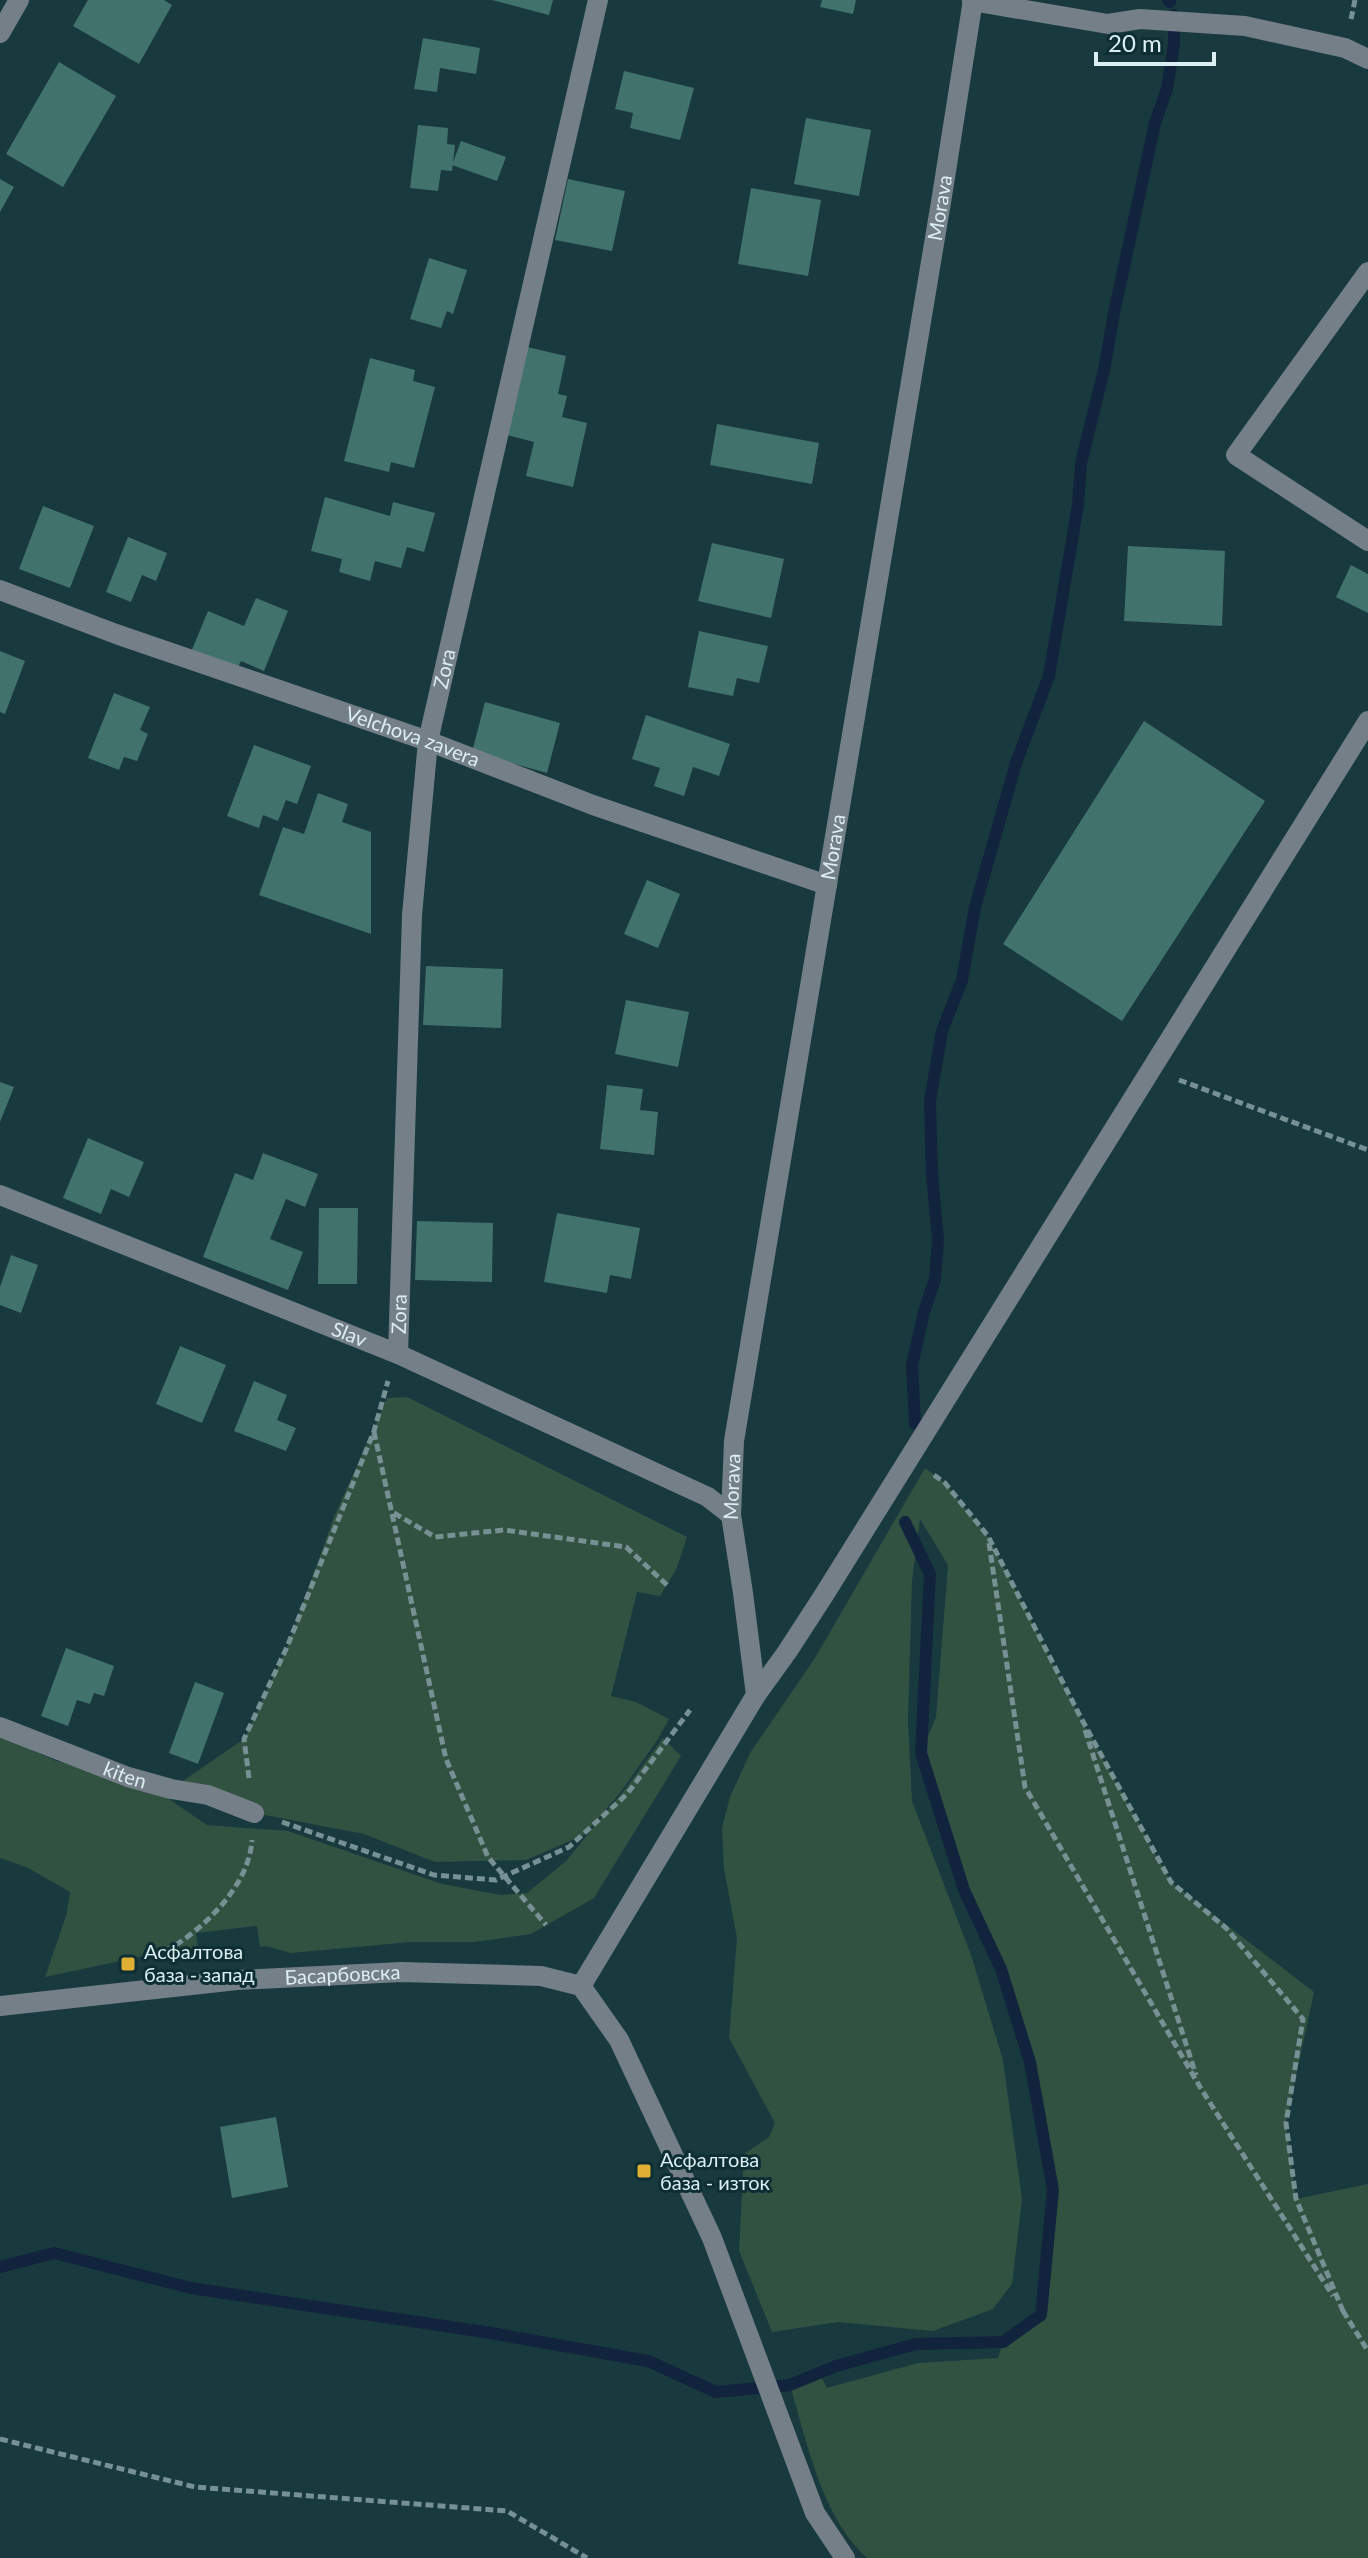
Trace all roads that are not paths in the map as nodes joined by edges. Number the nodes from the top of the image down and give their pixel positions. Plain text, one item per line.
1 (19, 0) edge
2 (598, 0) edge
3 (972, 1) edge
4 (0, 33) edge
5 (1368, 59) edge
6 (1368, 272) edge
7 (1368, 541) edge
8 (0, 590) edge
9 (1368, 721) edge
10 (428, 741) junction
11 (827, 885) junction
12 (0, 1195) edge
13 (398, 1354) junction
14 (731, 1515) junction
15 (756, 1695) junction
16 (0, 1727) edge
17 (254, 1813) road end
18 (581, 1986) junction
19 (0, 2006) edge
20 (845, 2558) edge

1 - 4 street
2 - 10 street, Zora
3 - 5 street
3 - 11 street, Morava
6 - 7 street
8 - 10 street, Velchova zavera
9 - 15 street
10 - 11 street, Velchova zavera
10 - 13 street, Zora
11 - 14 street, Morava
12 - 13 street, Slav
13 - 14 street, Slav
14 - 15 street, Morava
15 - 18 street
16 - 17 street, kiten
18 - 19 street, Басарбовска
18 - 20 street

